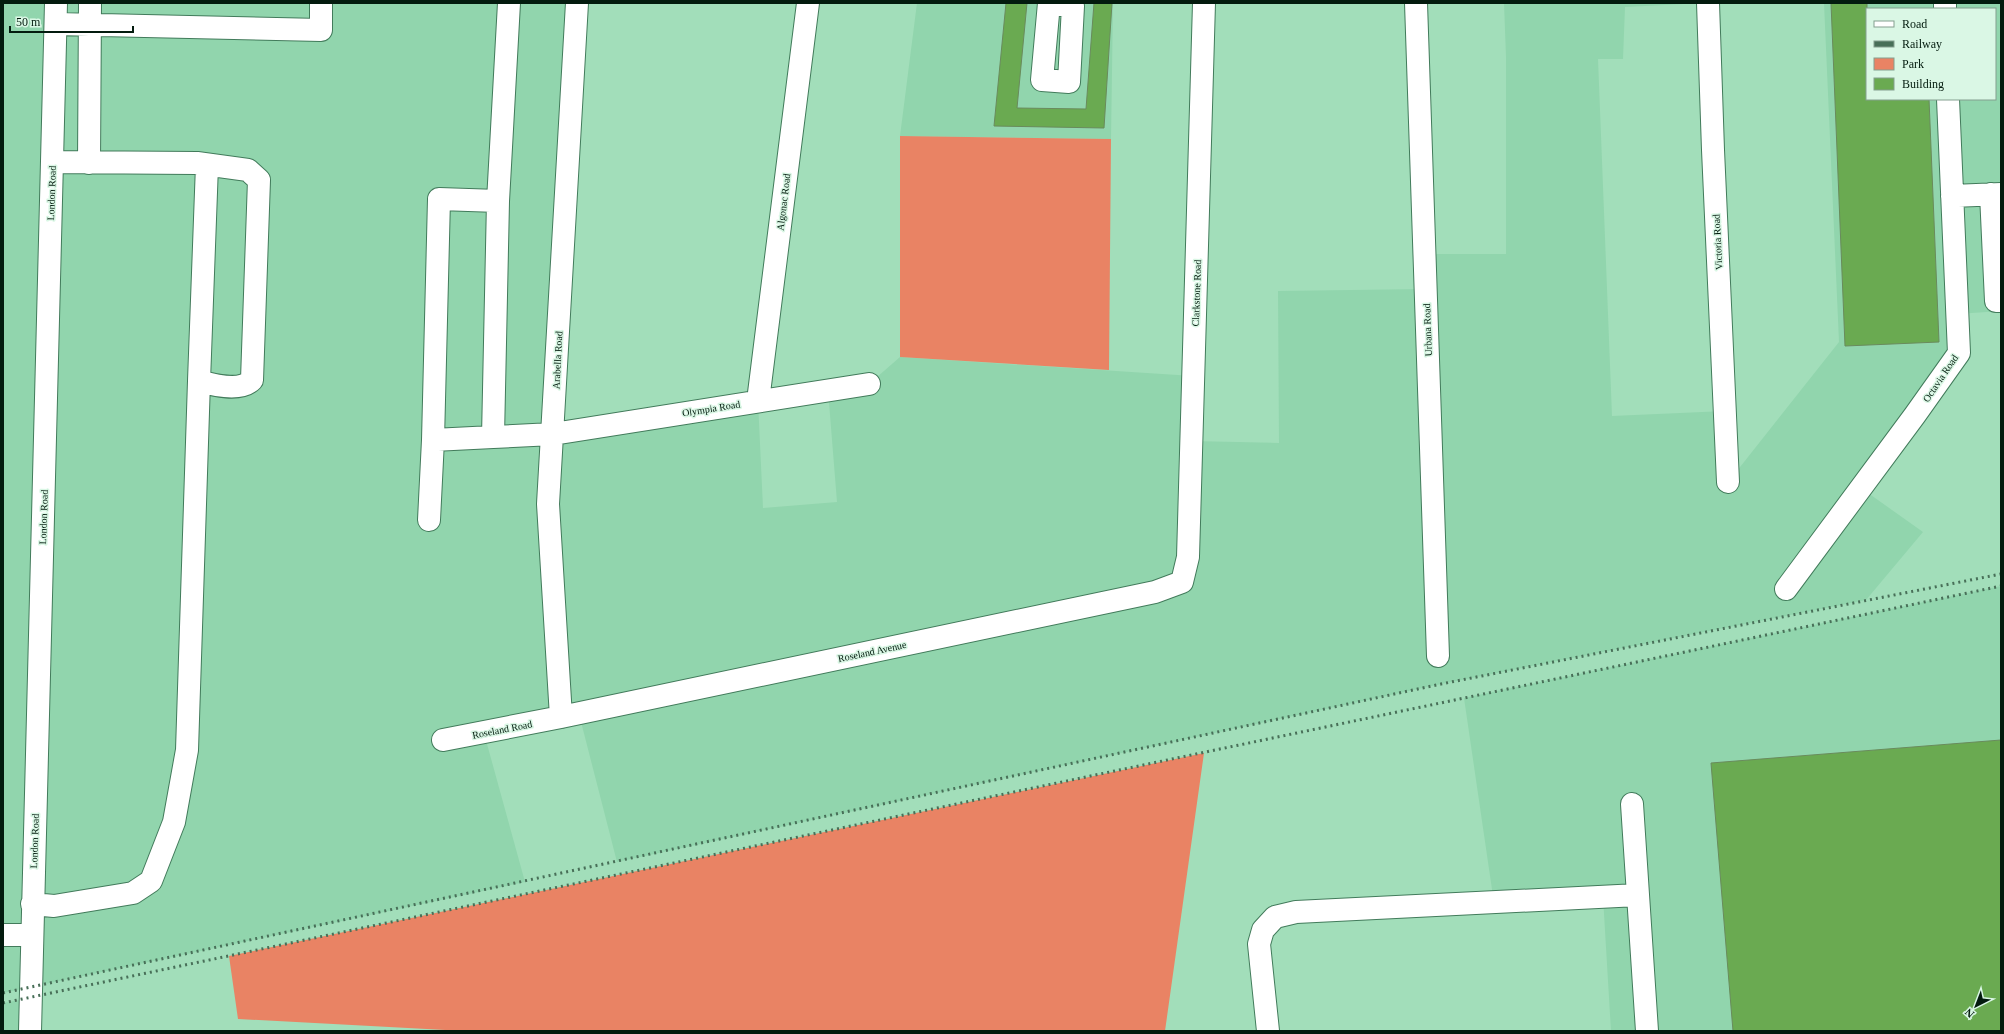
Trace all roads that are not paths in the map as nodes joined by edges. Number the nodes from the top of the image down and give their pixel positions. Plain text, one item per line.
1 (90, 3) edge
2 (321, 3) edge
3 (509, 3) edge
4 (577, 3) edge
5 (808, 3) edge
6 (1204, 3) edge
7 (1416, 3) edge
8 (1708, 3) edge
9 (56, 14) edge
10 (91, 25) junction
11 (1948, 100) edge
12 (52, 162) junction
13 (88, 163) junction
14 (207, 165) junction
15 (1996, 194) edge
16 (1952, 196) junction
17 (498, 201) junction
18 (2001, 301) edge
19 (199, 381) junction
20 (869, 384) dead end
21 (758, 401) junction
22 (553, 434) junction
23 (493, 437) junction
24 (433, 440) junction
25 (1728, 482) dead end
26 (429, 520) dead end
27 (1182, 582) joint
28 (1786, 589) dead end
29 (1438, 656) dead end
30 (561, 717) junction
31 (443, 740) dead end
32 (1632, 804) dead end
33 (1638, 895) junction
34 (32, 904) junction
35 (3, 935) edge
36 (32, 936) junction
37 (30, 1031) edge
38 (1268, 1031) edge
39 (1647, 1031) edge

1 - 10 street
2 - 10 street
3 - 17 street
4 - 22 street, Arabella Road
5 - 21 street, Algonac Road
6 - 27 street, Clarkstone Road
7 - 29 street, Urbana Road
8 - 25 street, Victoria Road
9 - 10 street
9 - 12 street, London Road
10 - 13 street
11 - 16 street, Octavia Road
12 - 13 street
12 - 34 street, London Road
13 - 14 street
14 - 19 street
14 - 19 street
15 - 16 street
15 - 18 street
16 - 28 street, Octavia Road
17 - 23 street
17 - 24 street
19 - 34 street
20 - 21 street, Olympia Road
21 - 22 street, Olympia Road
22 - 23 street, Olympia Road
22 - 30 street, Arabella Road
23 - 24 street, Olympia Road
24 - 26 street
27 - 30 street, Roseland Avenue
30 - 31 street, Roseland Road
32 - 33 street
33 - 38 street
33 - 39 street
34 - 36 street, London Road
35 - 36 street
36 - 37 street, London Road

